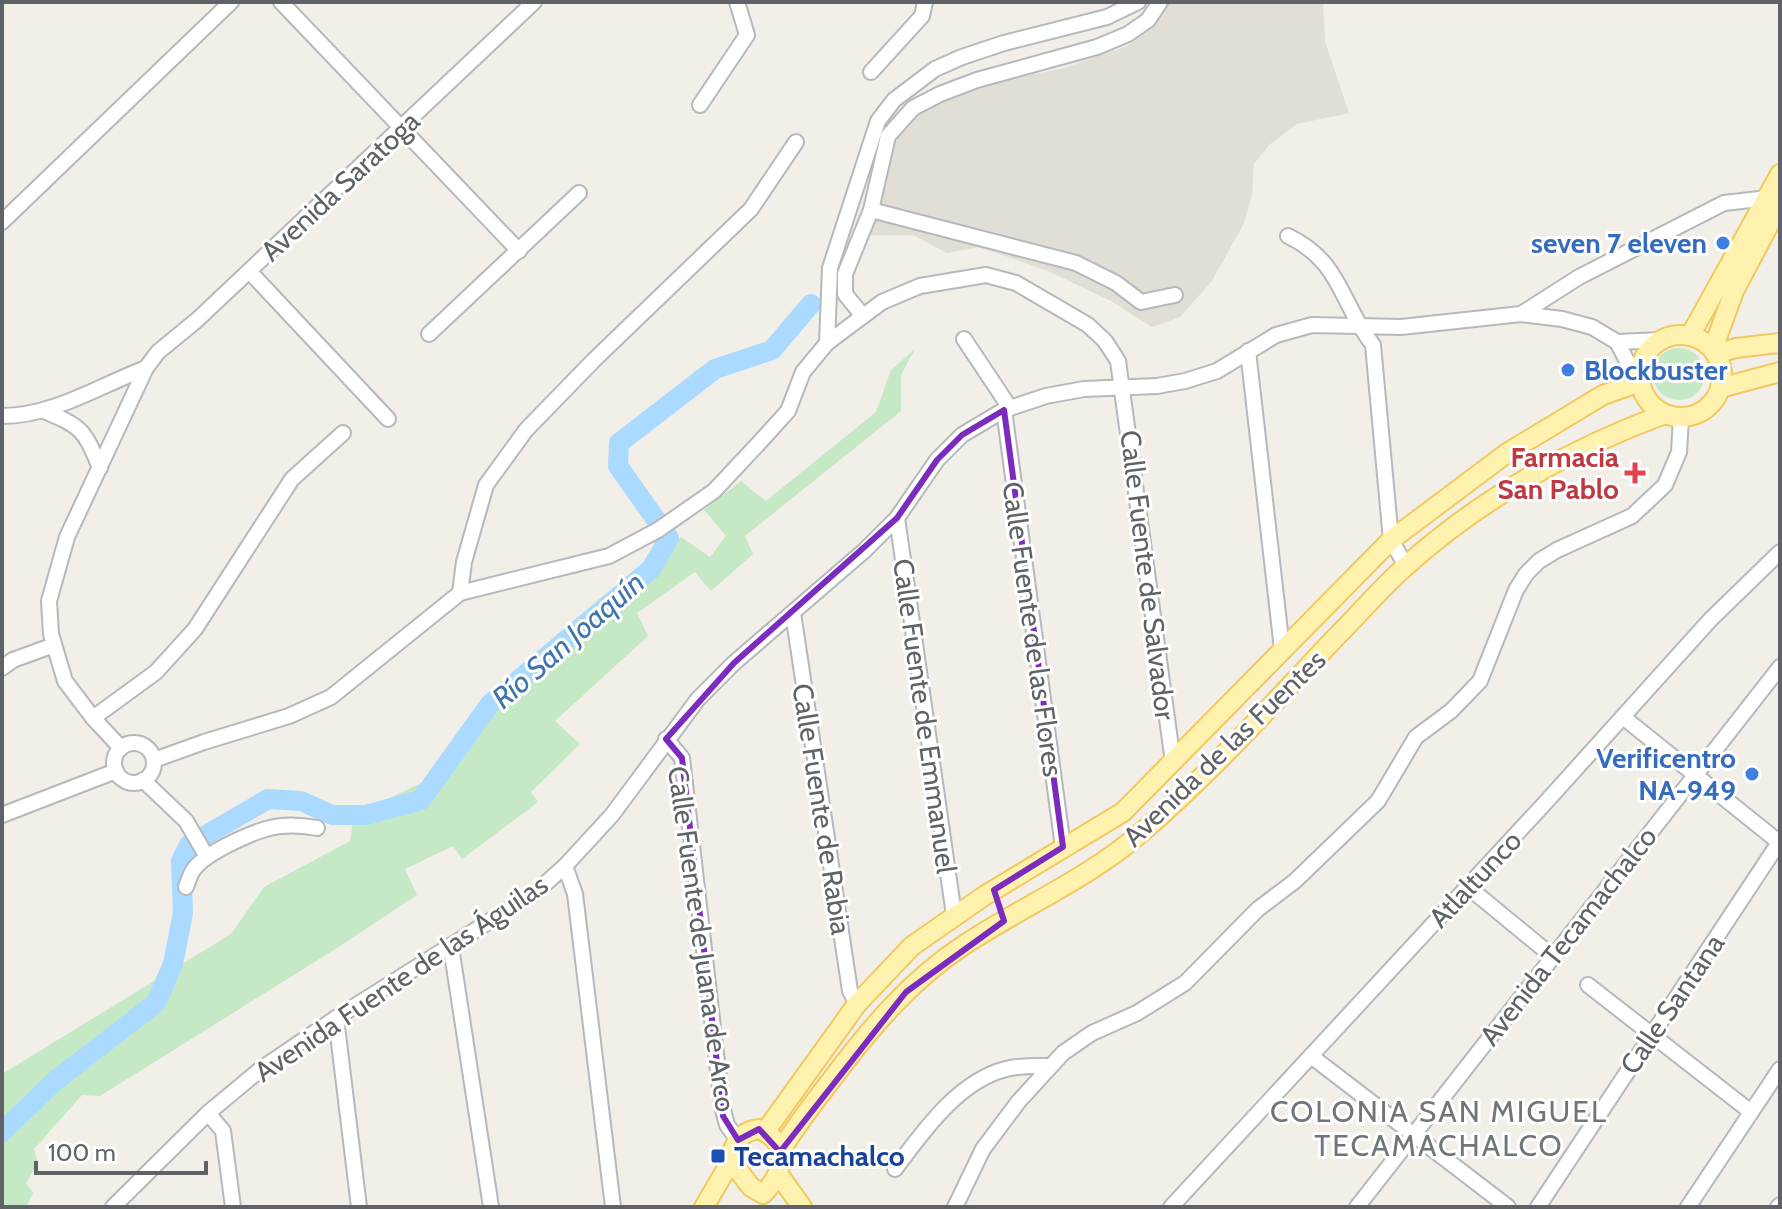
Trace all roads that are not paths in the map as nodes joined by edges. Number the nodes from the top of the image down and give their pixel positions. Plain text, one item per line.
1 (231, 2) edge
2 (281, 2) edge
3 (534, 2) edge
4 (737, 2) edge
5 (925, 2) edge
6 (1138, 2) edge
7 (1160, 2) edge
8 (1004, 43) junction
9 (1015, 70) junction
10 (871, 72) dead end
11 (700, 105) dead end
12 (401, 129) junction
13 (796, 142) dead end
14 (1780, 174) edge
15 (858, 180) junction
16 (877, 186) junction
17 (579, 193) dead end
18 (1774, 201) edge
19 (871, 210) junction
20 (2, 222) edge
21 (1288, 236) dead end
22 (519, 251) junction
23 (249, 271) junction
24 (1175, 295) dead end
25 (1521, 314) junction
26 (863, 316) junction
27 (1358, 326) junction
28 (429, 334) dead end
29 (1690, 336) junction
30 (964, 339) dead end
31 (1661, 340) junction
32 (1617, 342) junction
33 (827, 343) junction
34 (1780, 343) edge
35 (1248, 351) junction
36 (1714, 352) junction
37 (146, 368) junction
38 (1780, 372) edge
39 (1640, 377) junction
40 (1124, 387) junction
41 (1720, 388) junction
42 (1007, 409) junction
43 (44, 411) junction
44 (1673, 415) junction
45 (2, 416) edge
46 (388, 419) dead end
47 (343, 433) dead end
48 (100, 468) junction
49 (897, 518) junction
50 (1391, 540) junction
51 (1780, 552) edge
52 (1406, 566) junction
53 (460, 593) junction
54 (793, 613) junction
55 (54, 645) junction
56 (1282, 649) junction
57 (1780, 667) edge
58 (2, 668) edge
59 (1623, 717) junction
60 (93, 718) junction
61 (666, 739) junction
62 (121, 748) junction
63 (154, 760) junction
64 (1173, 762) junction
65 (116, 771) junction
66 (1694, 774) junction
67 (143, 780) junction
68 (2, 815) edge
69 (317, 828) dead end
70 (1780, 842) edge
71 (201, 846) junction
72 (1063, 847) junction
73 (565, 866) junction
74 (1006, 882) junction
75 (1467, 886) junction
76 (186, 887) dead end
77 (984, 896) junction
78 (1025, 910) junction
79 (954, 915) junction
80 (1004, 921) junction
81 (451, 947) junction
82 (1552, 956) junction
83 (1588, 985) dead end
84 (857, 1004) junction
85 (336, 1018) junction
86 (1652, 1033) junction
87 (1311, 1056) junction
88 (1050, 1066) junction
89 (1780, 1069) edge
90 (1751, 1112) junction
91 (208, 1113) junction
92 (765, 1132) junction
93 (1414, 1135) junction
94 (738, 1140) junction
95 (780, 1152) junction
96 (731, 1161) junction
97 (895, 1169) dead end
98 (779, 1175) junction
99 (761, 1200) edge
100 (706, 1206) edge
101 (113, 1207) edge
102 (233, 1207) edge
103 (359, 1207) edge
104 (491, 1207) edge
105 (613, 1207) edge
106 (802, 1207) edge
107 (955, 1207) edge
108 (1171, 1207) edge
109 (1357, 1207) edge
110 (1508, 1207) edge
111 (1538, 1207) edge
112 (1688, 1207) edge

1 - 20 street
2 - 12 street
3 - 12 street, Avenida Saratoga
4 - 11 street
5 - 10 street
6 - 8 street
7 - 9 street
8 - 9 street
8 - 15 street
9 - 16 street
12 - 22 street
12 - 23 street, Avenida Saratoga
13 - 53 street
14 - 18 main road
15 - 16 street
15 - 33 street
16 - 19 street
17 - 22 street
18 - 25 street
18 - 29 main road
18 - 36 main road
19 - 24 street
19 - 26 street
21 - 27 street
22 - 28 street
23 - 37 street, Avenida Saratoga
23 - 46 street
25 - 27 street, Avenida Fuente de las Águilas
25 - 32 street, Avenida Fuente de las Águilas
26 - 33 street, Calle Fuente de Salvador
26 - 40 street, Calle Fuente de Salvador
27 - 35 street, Avenida Fuente de las Águilas
27 - 50 street
29 - 31 main road
29 - 36 main road
30 - 42 street
31 - 32 street, Avenida Fuente de las Águilas
31 - 39 main road
32 - 39 street, Avenida Fuente de las Águilas
33 - 53 street, Calle Fuente de Salvador
34 - 36 main road
35 - 40 street, Avenida Fuente de las Águilas
35 - 56 street
36 - 41 main road
37 - 43 street
37 - 48 street
38 - 41 main road
39 - 44 main road
39 - 50 main road, Avenida de las Fuentes
40 - 42 street, Avenida Fuente de las Águilas
40 - 64 street, Calle Fuente de Salvador
41 - 44 main road
42 - 49 street, Avenida Fuente de las Águilas
42 - 72 street, Calle Fuente de las Flores
43 - 45 street
43 - 48 street
44 - 52 main road, Avenida de las Fuentes
44 - 88 street
47 - 60 street
48 - 55 street
49 - 54 street, Avenida Fuente de las Águilas
49 - 79 street, Calle Fuente de Emmanuel
50 - 52 street
50 - 56 main road, Avenida de las Fuentes
51 - 59 street, Atlaltunco
52 - 78 main road, Avenida de las Fuentes
53 - 63 street
54 - 61 street, Avenida Fuente de las Águilas
54 - 84 street, Calle Fuente de Rabia
55 - 58 street
55 - 60 street
56 - 64 main road, Avenida de las Fuentes
57 - 66 street, Avenida Tecamachalco
59 - 66 street
59 - 75 street, Atlaltunco
60 - 62 street
61 - 73 street, Avenida Fuente de las Águilas
61 - 94 street, Calle Fuente de Juana de Arco
62 - 63 street
62 - 65 street
63 - 67 street
64 - 72 main road, Avenida de las Fuentes
65 - 67 street
65 - 68 street
66 - 70 street
66 - 82 street, Avenida Tecamachalco
67 - 71 street
69 - 71 street
70 - 86 street, Calle Santana
71 - 76 street
72 - 74 main road, Avenida de las Fuentes
73 - 81 street, Avenida Fuente de las Águilas
73 - 105 street
74 - 77 main road, Avenida de las Fuentes
74 - 78 main road
75 - 82 street
75 - 87 street, Atlaltunco
77 - 79 main road, Avenida de las Fuentes
77 - 80 main road
78 - 80 main road, Avenida de las Fuentes
79 - 84 main road, Avenida de las Fuentes
80 - 95 main road, Avenida de las Fuentes
81 - 85 street, Avenida Fuente de las Águilas
81 - 104 street
82 - 93 street, Avenida Tecamachalco
83 - 86 street
84 - 92 main road, Avenida de las Fuentes
85 - 91 street, Avenida Fuente de las Águilas
85 - 103 street
86 - 90 street
86 - 111 street, Calle Santana
87 - 93 street
87 - 108 street, Atlaltunco
88 - 97 street
88 - 107 street
89 - 90 street
90 - 112 street
91 - 101 street, Avenida Fuente de las Águilas
91 - 102 street
92 - 94 main road
92 - 95 main road
93 - 109 street, Avenida Tecamachalco
93 - 110 street
94 - 96 main road
95 - 98 main road
96 - 99 main road
96 - 100 main road
98 - 99 main road
98 - 106 main road

